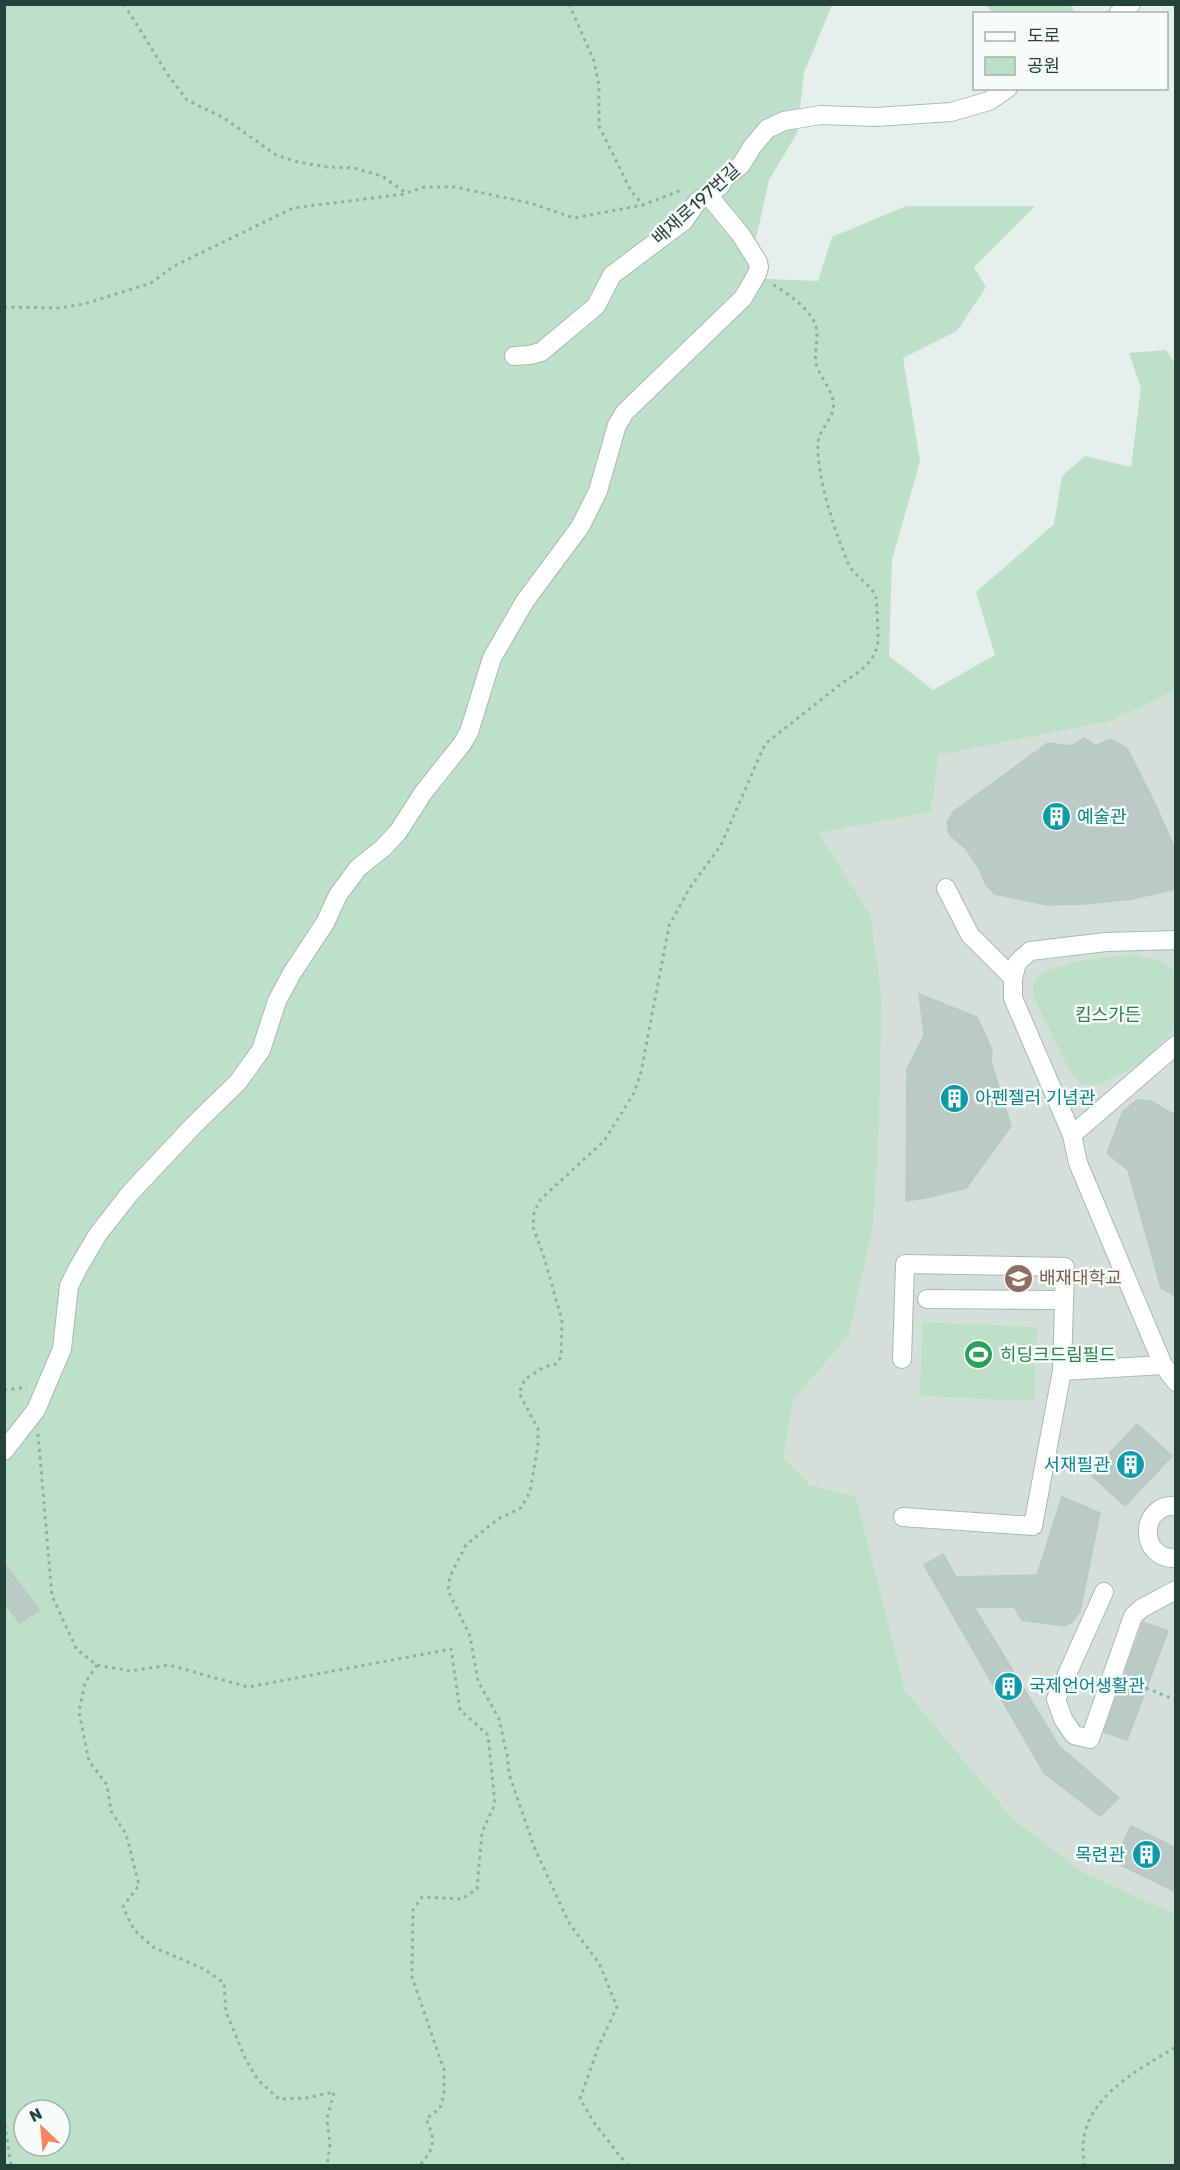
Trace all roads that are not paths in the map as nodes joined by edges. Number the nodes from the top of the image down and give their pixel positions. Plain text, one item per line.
1 (1005, 90) edge
2 (709, 195) junction
3 (514, 356) dead end
4 (946, 888) dead end
5 (1176, 940) edge
6 (1013, 978) junction
7 (1174, 1048) edge
8 (1072, 1136) junction
9 (927, 1299) dead end
10 (1064, 1300) junction
11 (903, 1359) dead end
12 (1163, 1365) junction
13 (1062, 1371) junction
14 (1176, 1382) edge
15 (4, 1451) edge
16 (1176, 1506) edge
17 (903, 1516) dead end
18 (1176, 1557) edge
19 (1176, 1590) edge
20 (1104, 1592) dead end

1 - 2 lane, 배재로197번길
2 - 3 lane, 배재로197번길
2 - 15 lane
4 - 6 lane
5 - 6 lane
6 - 8 lane
7 - 8 lane
8 - 12 lane
9 - 10 lane
10 - 11 lane
10 - 13 lane
12 - 13 lane
12 - 14 lane
13 - 17 lane
16 - 18 lane
19 - 20 lane

